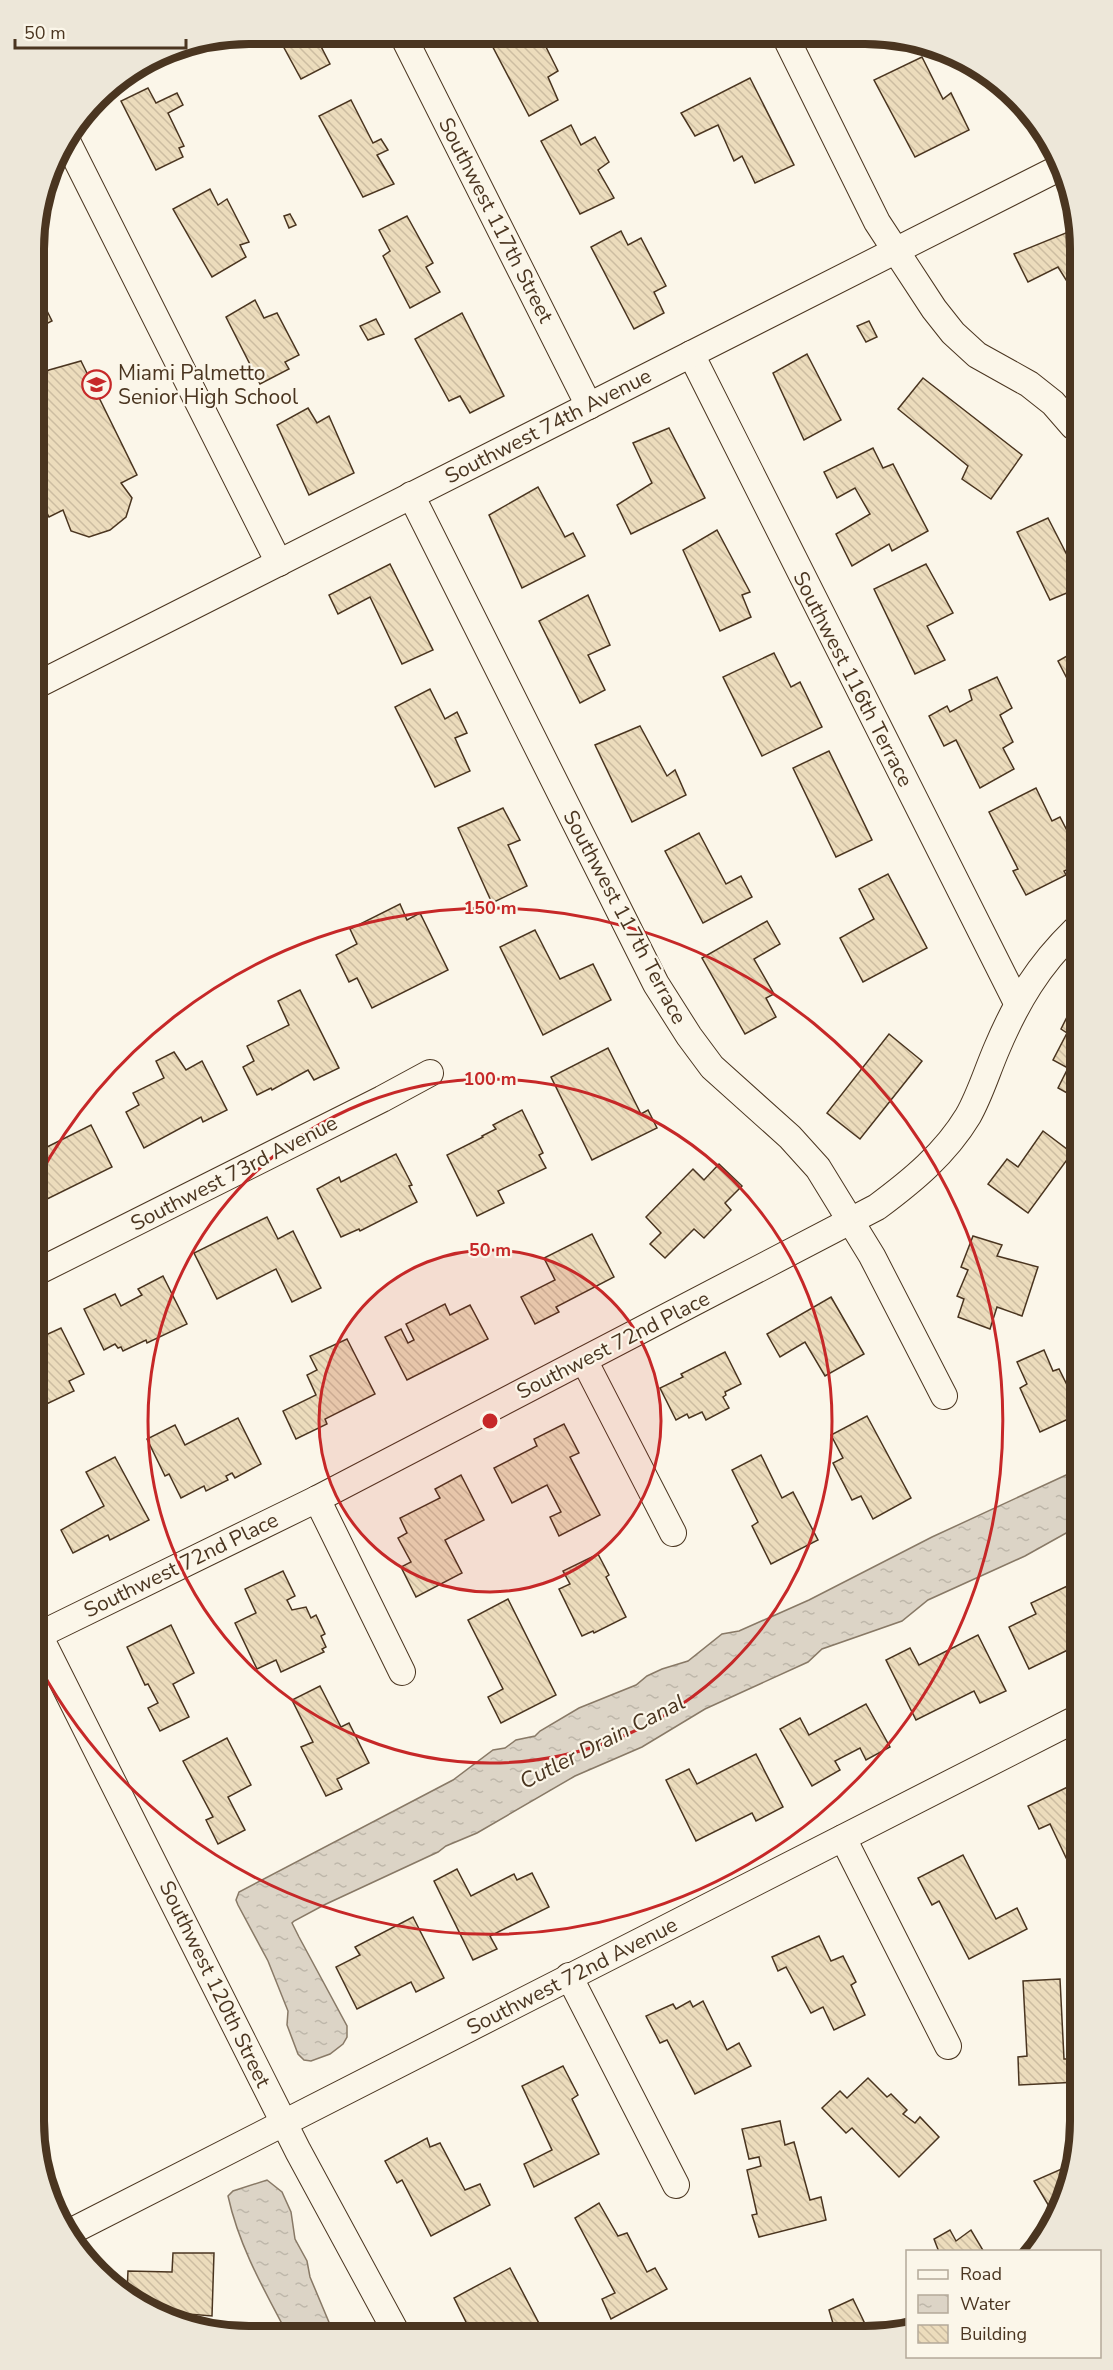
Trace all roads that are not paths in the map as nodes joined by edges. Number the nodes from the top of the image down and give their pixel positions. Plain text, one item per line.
1 (407, 44) edge
2 (789, 44) edge
3 (70, 147) edge
4 (1054, 171) edge
5 (897, 251) junction
6 (691, 354) junction
7 (589, 406) junction
8 (1070, 422) edge
9 (411, 495) junction
10 (279, 562) junction
11 (44, 681) edge
12 (1070, 936) edge
13 (1017, 1003) junction
14 (430, 1072) dead end
15 (852, 1221) junction
16 (44, 1268) edge
17 (584, 1360) junction
18 (944, 1396) dead end
19 (317, 1499) junction
20 (673, 1533) dead end
21 (44, 1632) edge
22 (44, 1644) edge
23 (402, 1672) dead end
24 (1069, 1722) edge
25 (843, 1838) junction
26 (569, 1976) junction
27 (948, 2046) dead end
28 (284, 2123) junction
29 (676, 2185) dead end
30 (75, 2230) edge
31 (393, 2326) edge

1 - 7 street, Southwest 117th Street
2 - 5 street
3 - 10 street
4 - 5 street, Southwest 74th Avenue
5 - 6 street, Southwest 74th Avenue
5 - 8 street
6 - 7 street, Southwest 74th Avenue
6 - 13 street, Southwest 116th Terrace
7 - 9 street, Southwest 74th Avenue
9 - 10 street, Southwest 74th Avenue
9 - 15 street, Southwest 117th Terrace
10 - 11 street, Southwest 74th Avenue
12 - 13 street, Southwest 72nd Place
13 - 15 street, Southwest 72nd Place
14 - 16 street, Southwest 73rd Avenue
15 - 17 street, Southwest 72nd Place
15 - 18 street, Southwest 117th Terrace
17 - 19 street, Southwest 72nd Place
17 - 20 street
19 - 21 street, Southwest 72nd Place
19 - 23 street
22 - 28 street, Southwest 120th Street
24 - 25 street, Southwest 72nd Avenue
25 - 26 street, Southwest 72nd Avenue
25 - 27 street
26 - 28 street, Southwest 72nd Avenue
26 - 29 street
28 - 30 street, Southwest 72nd Avenue
28 - 31 street, Southwest 120th Street

